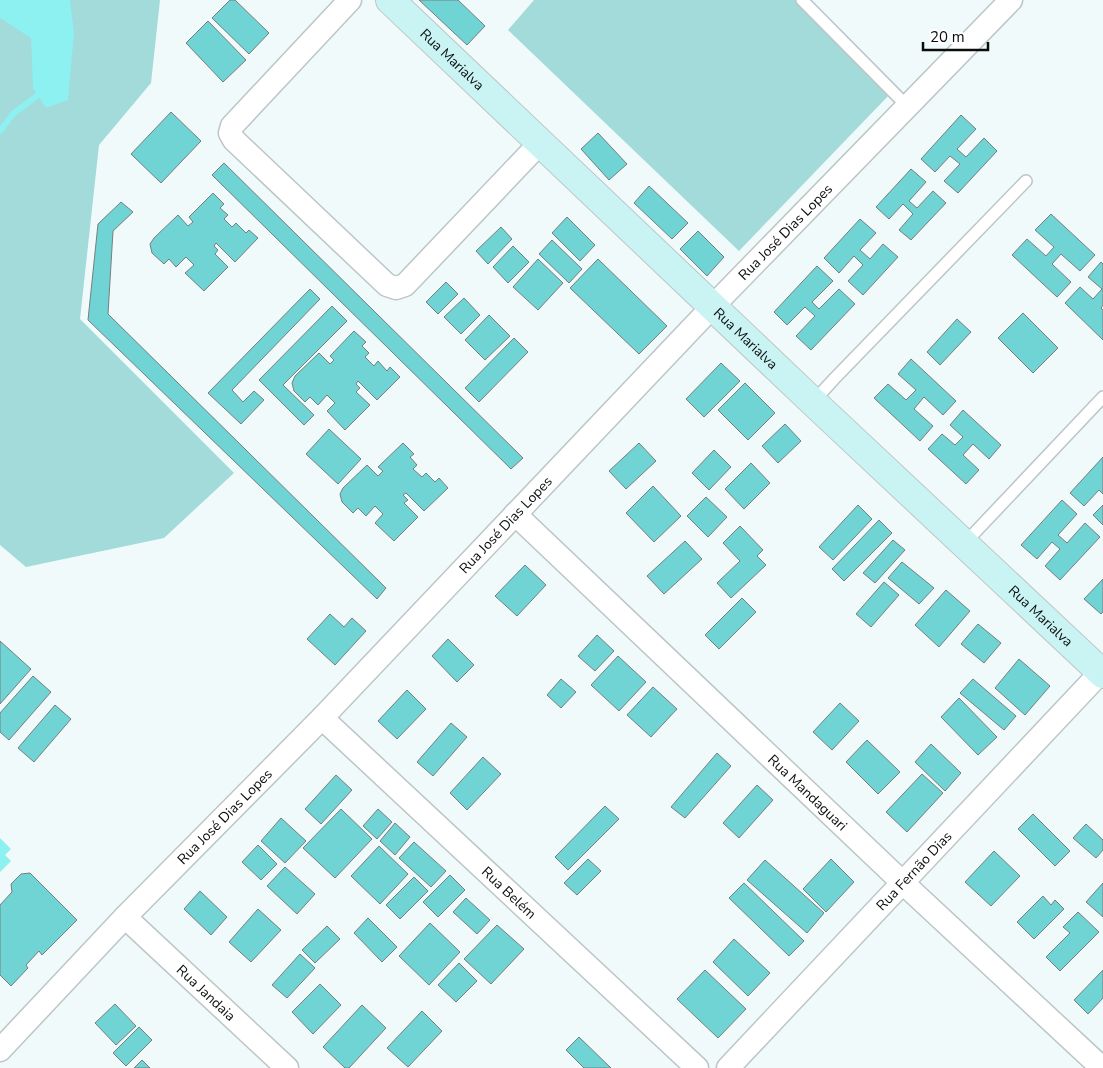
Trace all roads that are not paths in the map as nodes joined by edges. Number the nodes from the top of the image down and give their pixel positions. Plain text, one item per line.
1 (350, 0) edge
2 (390, 0) edge
3 (802, 0) edge
4 (1010, 0) edge
5 (907, 106) junction
6 (540, 143) junction
7 (1026, 181) dead end
8 (713, 306) junction
9 (1103, 397) edge
10 (813, 402) junction
11 (515, 514) junction
12 (964, 544) junction
13 (1102, 673) edge
14 (322, 718) junction
15 (903, 883) junction
16 (125, 917) junction
17 (0, 1050) edge
18 (286, 1068) edge
19 (697, 1068) edge
20 (728, 1068) edge
21 (1102, 1068) edge

1 - 6 street
2 - 6 street, Rua Marialva
3 - 5 lane
4 - 5 street, Rua José Dias Lopes
5 - 8 street, Rua José Dias Lopes
6 - 8 street, Rua Marialva
7 - 10 lane
8 - 10 street, Rua Marialva
8 - 11 street, Rua José Dias Lopes
9 - 12 lane
10 - 12 street, Rua Marialva
11 - 14 street, Rua José Dias Lopes
11 - 15 street, Rua Mandaguari
12 - 13 street, Rua Marialva
13 - 15 street, Rua Fernão Dias
14 - 16 street, Rua José Dias Lopes
14 - 19 street, Rua Belém
15 - 20 street, Rua Fernão Dias
15 - 21 street, Rua Mandaguari
16 - 17 street, Rua José Dias Lopes
16 - 18 street, Rua Jandaia

